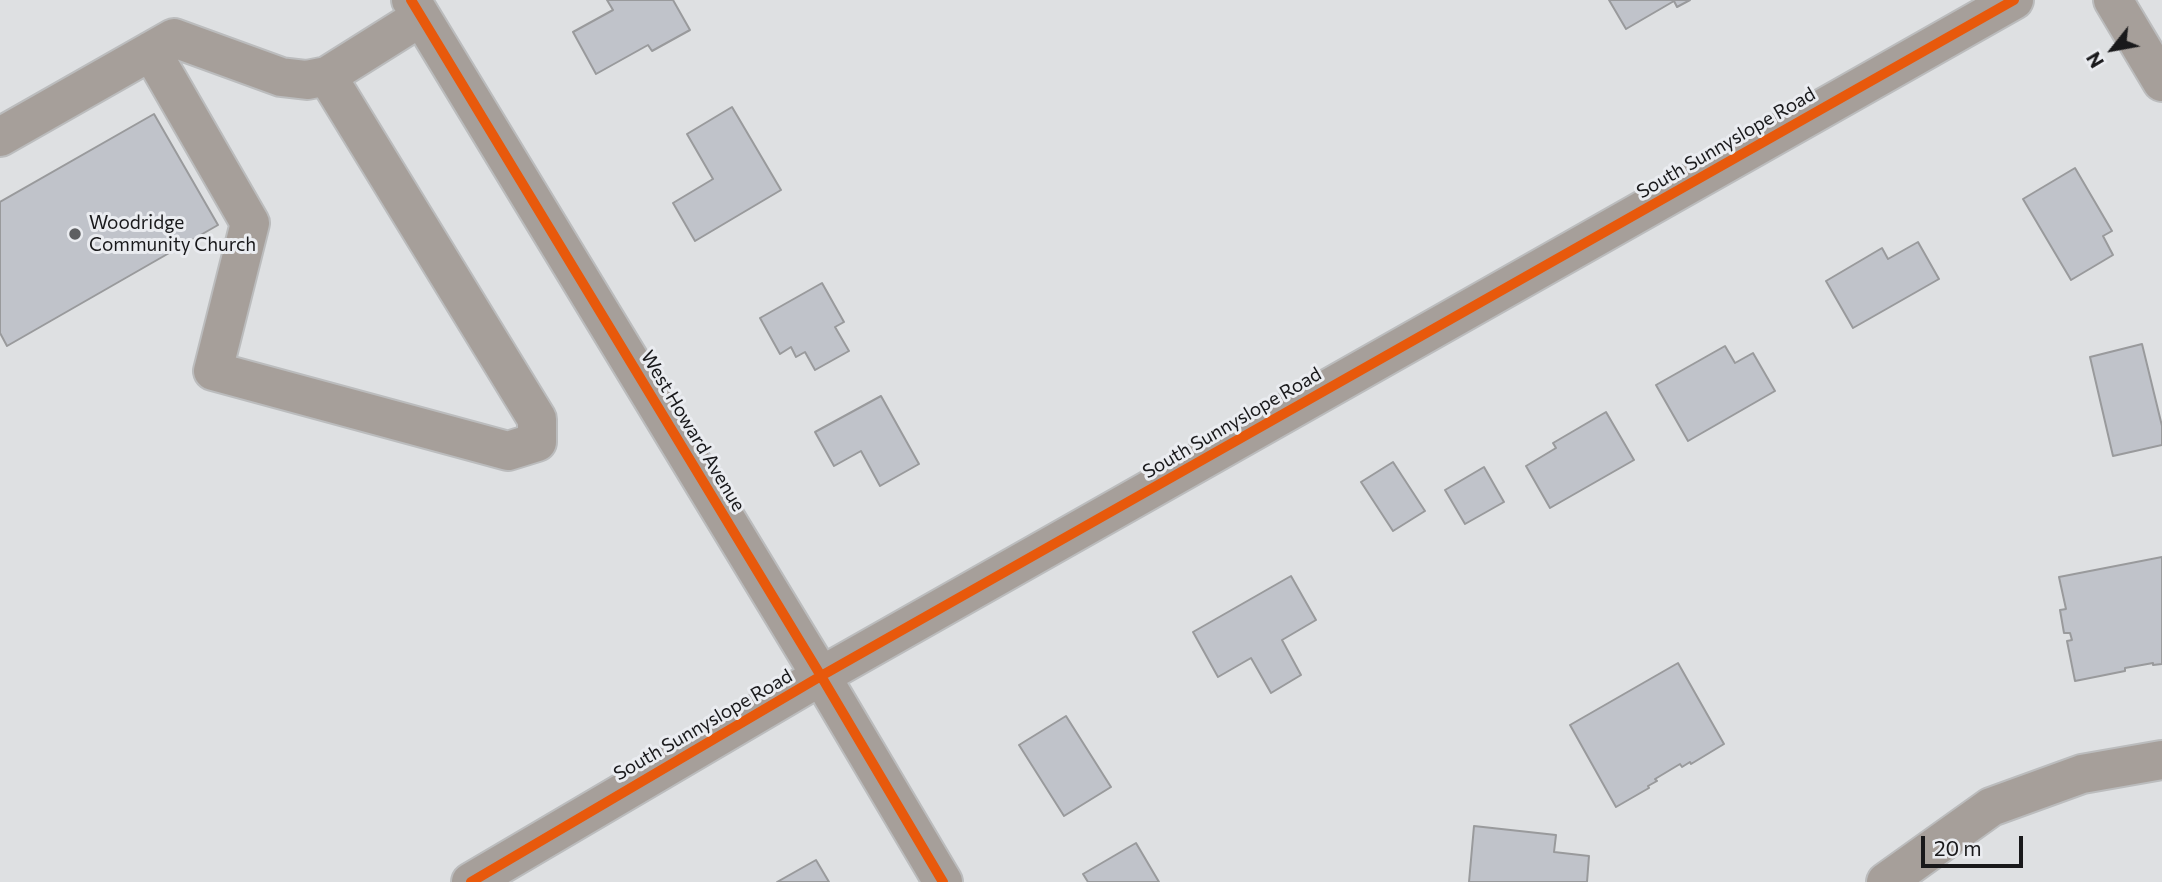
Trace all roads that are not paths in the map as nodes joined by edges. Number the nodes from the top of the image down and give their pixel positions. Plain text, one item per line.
1 (2014, 0) edge
2 (2113, 0) edge
3 (416, 8) edge
4 (151, 51) junction
5 (327, 76) junction
6 (2162, 82) edge
7 (0, 137) edge
8 (821, 676) junction
9 (2162, 760) edge
10 (471, 882) edge
11 (943, 882) edge
12 (1886, 882) edge

1 - 8 street, South Sunnyslope Road
2 - 6 street
3 - 5 street
3 - 8 street, West Howard Avenue
4 - 5 street
4 - 5 street
4 - 7 street
8 - 10 street, South Sunnyslope Road
8 - 11 street, West Howard Avenue
9 - 12 street

